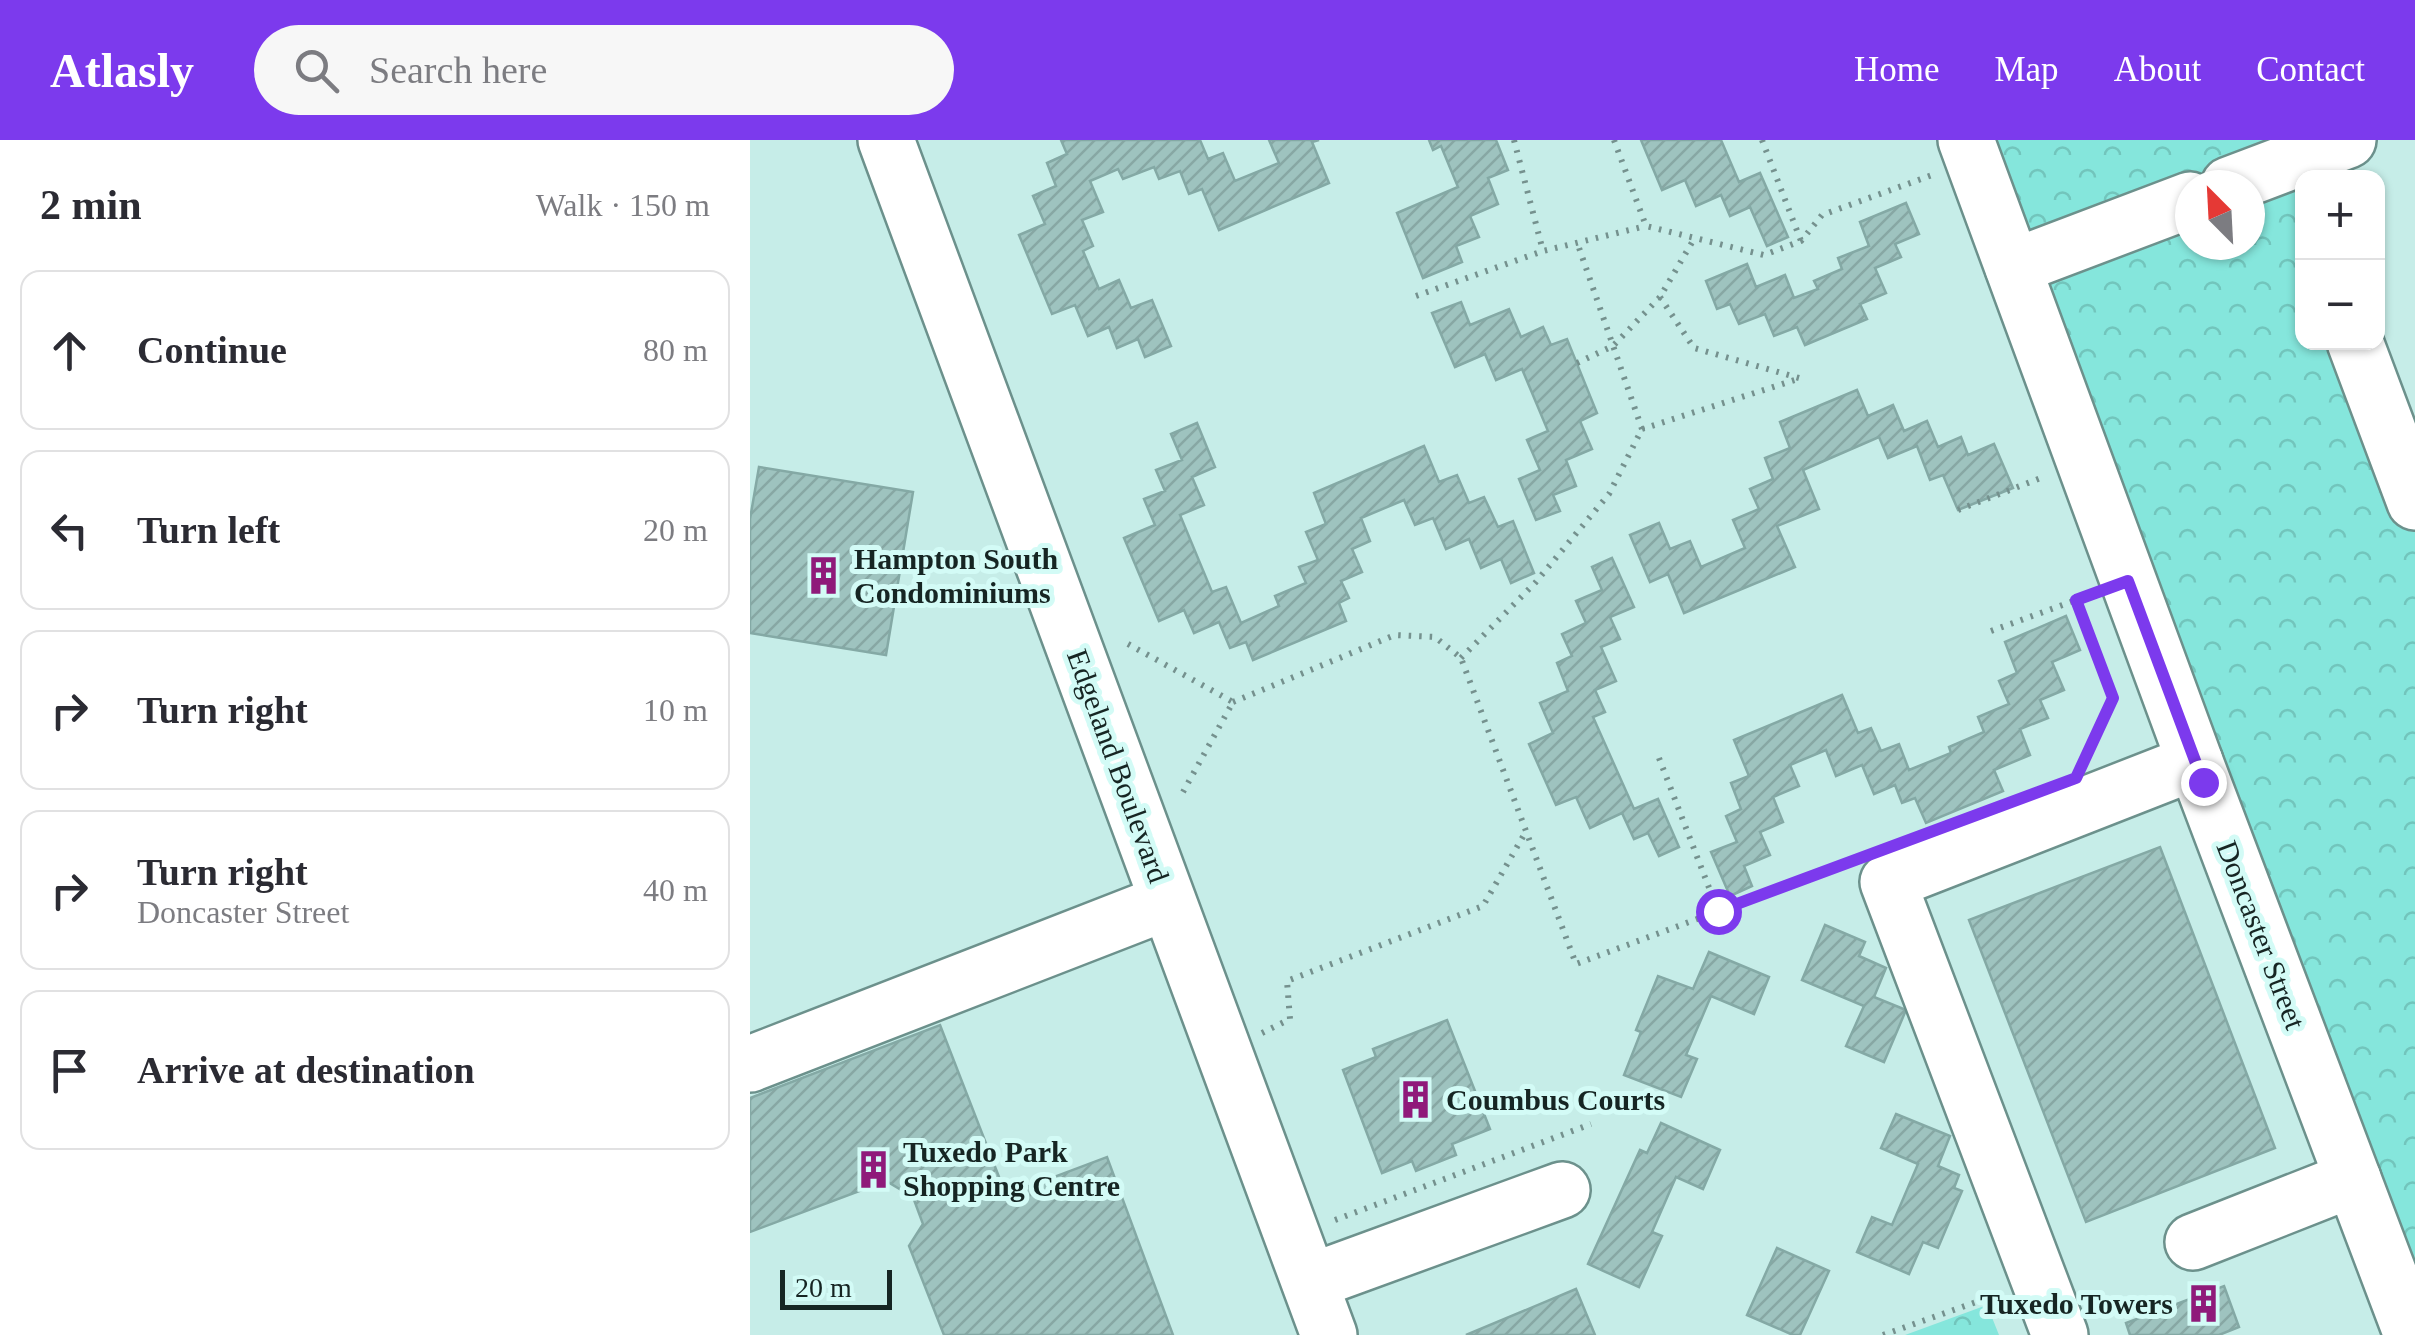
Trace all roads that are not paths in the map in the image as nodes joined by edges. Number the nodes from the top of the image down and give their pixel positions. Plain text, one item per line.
1 (886, 140) edge
2 (2348, 140) edge
3 (1970, 150) edge
4 (2311, 170) edge
5 (2295, 183) edge
6 (2265, 184) edge
7 (2175, 206) edge
8 (2013, 268) junction
9 (2358, 350) edge
10 (2415, 502) edge
11 (2196, 762) junction
12 (1167, 902) junction
13 (750, 1064) edge
14 (2353, 1180) junction
15 (1562, 1190) dead end
16 (2193, 1242) dead end
17 (1301, 1259) junction
18 (1330, 1335) edge
19 (2060, 1335) edge
20 (2412, 1335) edge

1 - 12 street, Edgeland Boulevard
2 - 4 street
3 - 8 street, Doncaster Street
5 - 6 street
7 - 8 street
8 - 11 street, Doncaster Street
9 - 10 street
11 - 14 street, Doncaster Street
11 - 19 street
12 - 13 street
12 - 17 street, Edgeland Boulevard
14 - 16 street
14 - 20 street, Doncaster Street
15 - 17 street
17 - 18 street, Edgeland Boulevard

